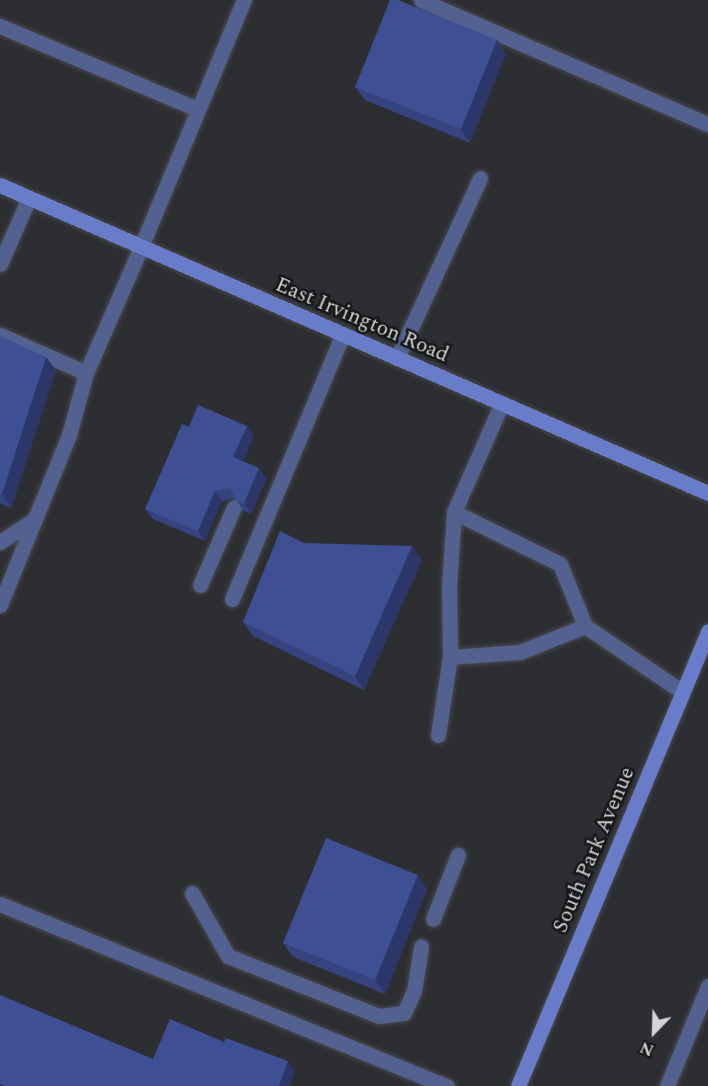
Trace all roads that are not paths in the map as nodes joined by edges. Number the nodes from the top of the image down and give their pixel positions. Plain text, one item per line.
1 (244, 0) edge
2 (420, 0) edge
3 (0, 26) edge
4 (197, 109) junction
5 (708, 124) edge
6 (480, 178) dead end
7 (0, 185) edge
8 (29, 198) junction
9 (141, 247) junction
10 (0, 264) edge
11 (343, 334) junction
12 (0, 335) edge
13 (397, 358) junction
14 (86, 373) junction
15 (502, 403) junction
16 (708, 493) edge
17 (234, 507) edge
18 (454, 512) junction
19 (35, 519) junction
20 (0, 542) edge
21 (200, 585) dead end
22 (232, 599) dead end
23 (0, 605) edge
24 (585, 626) junction
25 (708, 631) edge
26 (450, 657) junction
27 (683, 692) junction
28 (438, 735) dead end
29 (459, 855) dead end
30 (192, 893) dead end
31 (0, 904) edge
32 (433, 919) dead end
33 (421, 947) dead end
34 (708, 986) edge
35 (447, 1086) edge
36 (518, 1086) edge
37 (667, 1086) edge

1 - 4 street
2 - 5 street
3 - 4 street
4 - 9 street
6 - 13 street
7 - 8 main road, East Irvington Road
8 - 9 main road, East Irvington Road
8 - 10 street
9 - 11 main road, East Irvington Road
9 - 14 street
11 - 13 main road, East Irvington Road
11 - 22 street
12 - 14 street
13 - 15 main road, East Irvington Road
14 - 19 street
15 - 16 main road, East Irvington Road
15 - 18 street
17 - 21 street
18 - 24 street
18 - 26 street
19 - 20 street
19 - 23 street
24 - 26 street
24 - 27 street
25 - 27 main road, South Park Avenue
26 - 28 street
27 - 36 main road, South Park Avenue
29 - 32 street
30 - 33 street
31 - 35 street
34 - 37 street

